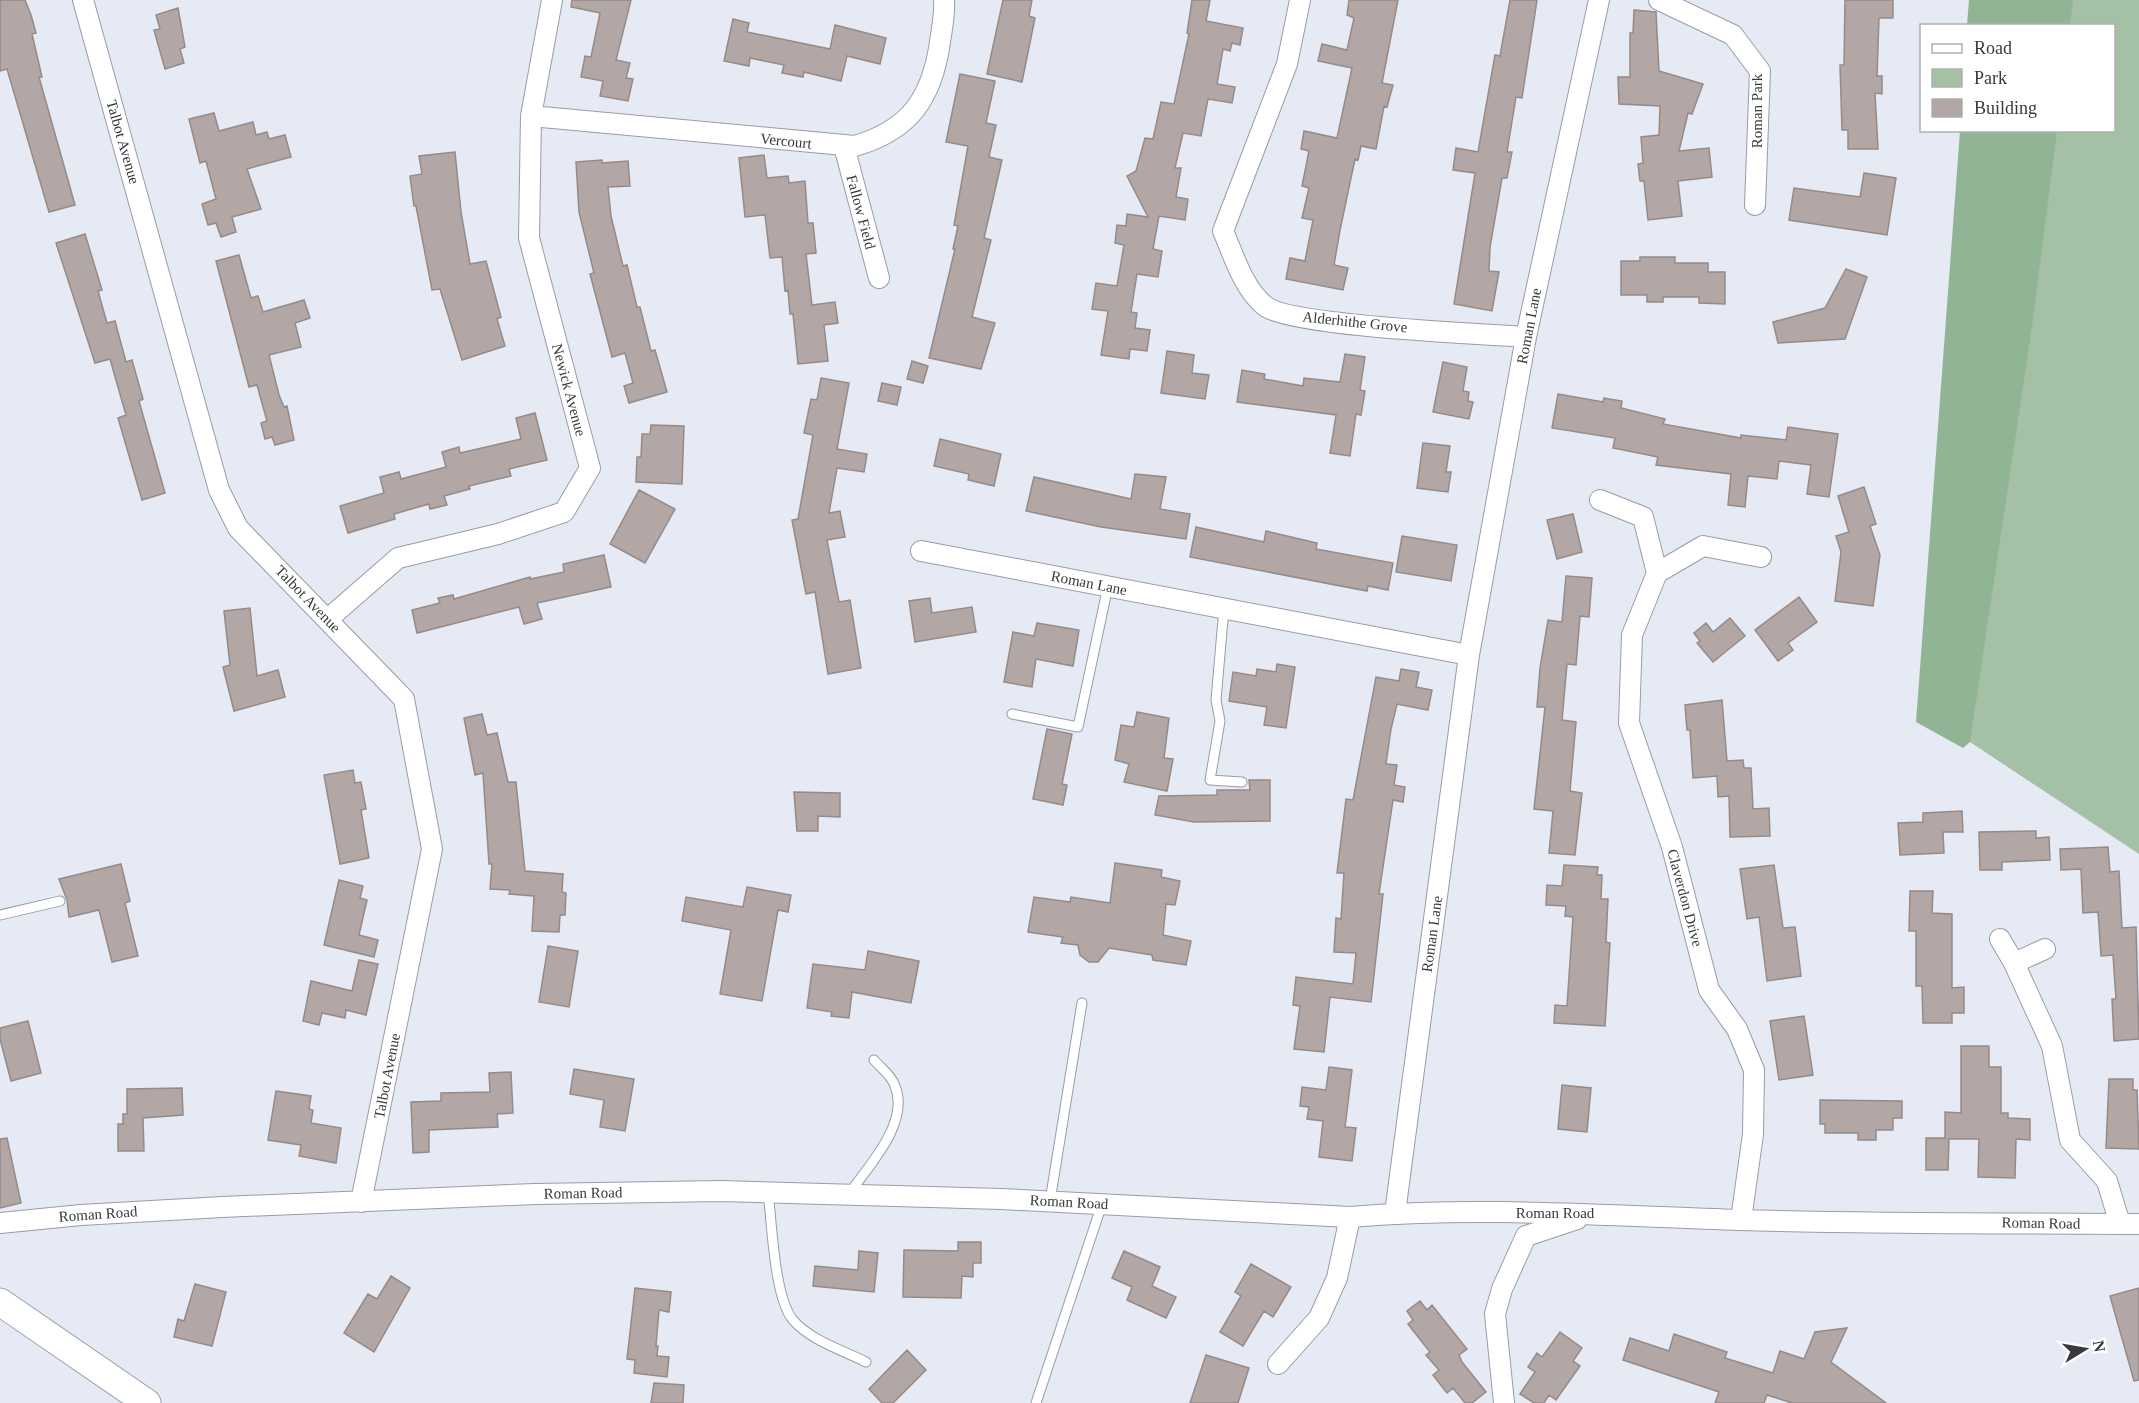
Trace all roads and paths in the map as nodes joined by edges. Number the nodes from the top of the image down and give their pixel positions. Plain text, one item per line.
1 (83, 0) edge
2 (552, 0) edge
3 (944, 0) edge
4 (1300, 0) edge
5 (1599, 0) edge
6 (1659, 0) edge
7 (531, 116) junction
8 (844, 146) junction
9 (1755, 205) dead end
10 (879, 278) dead end
11 (1526, 337) junction
12 (1600, 500) dead end
13 (921, 551) dead end
14 (1761, 557) dead end
15 (1657, 573) junction
16 (1108, 586) junction
17 (1224, 608) junction
18 (328, 619) junction
19 (1468, 655) junction
20 (1012, 714) dead end
21 (1242, 782) dead end
22 (60, 901) dead end
23 (0, 915) edge
24 (2000, 939) dead end
25 (2044, 949) dead end
26 (2014, 963) junction
27 (1082, 1003) dead end
28 (874, 1060) dead end
29 (768, 1192) junction
30 (849, 1194) junction
31 (1050, 1201) junction
32 (362, 1202) junction
33 (1102, 1204) junction
34 (1395, 1213) junction
35 (1594, 1213) junction
36 (1350, 1217) junction
37 (1741, 1220) junction
38 (0, 1223) edge
39 (2130, 1224) edge
40 (0, 1302) edge
41 (866, 1362) dead end
42 (1278, 1364) dead end
43 (147, 1403) edge
44 (1036, 1403) edge
45 (1504, 1403) edge

1 - 18 street, Talbot Avenue
2 - 7 street, Newick Avenue
3 - 8 street, Vercourt
4 - 11 street, Alderhithe Grove
5 - 11 street, Roman Lane
6 - 9 street, Roman Park
7 - 8 street, Vercourt
7 - 18 street, Newick Avenue
8 - 10 street, Fallow Field
11 - 19 street, Roman Lane
12 - 15 street
13 - 16 street, Roman Lane
14 - 15 street
15 - 37 street, Claverdon Drive
16 - 17 street, Roman Lane
16 - 20 lane
17 - 19 street, Roman Lane
17 - 21 lane
18 - 32 street, Talbot Avenue
19 - 34 street, Roman Lane
22 - 23 lane
24 - 26 street
25 - 26 street
26 - 39 street
27 - 31 lane
28 - 30 lane
29 - 30 street, Roman Road
29 - 32 street, Roman Road
29 - 41 lane
30 - 31 street, Roman Road
31 - 33 street, Roman Road
32 - 38 street, Roman Road
33 - 36 street, Roman Road
33 - 44 lane
34 - 35 street, Roman Road
34 - 36 street, Roman Road
35 - 37 street, Roman Road
35 - 45 street
36 - 42 street
37 - 39 street, Roman Road
40 - 43 main road

